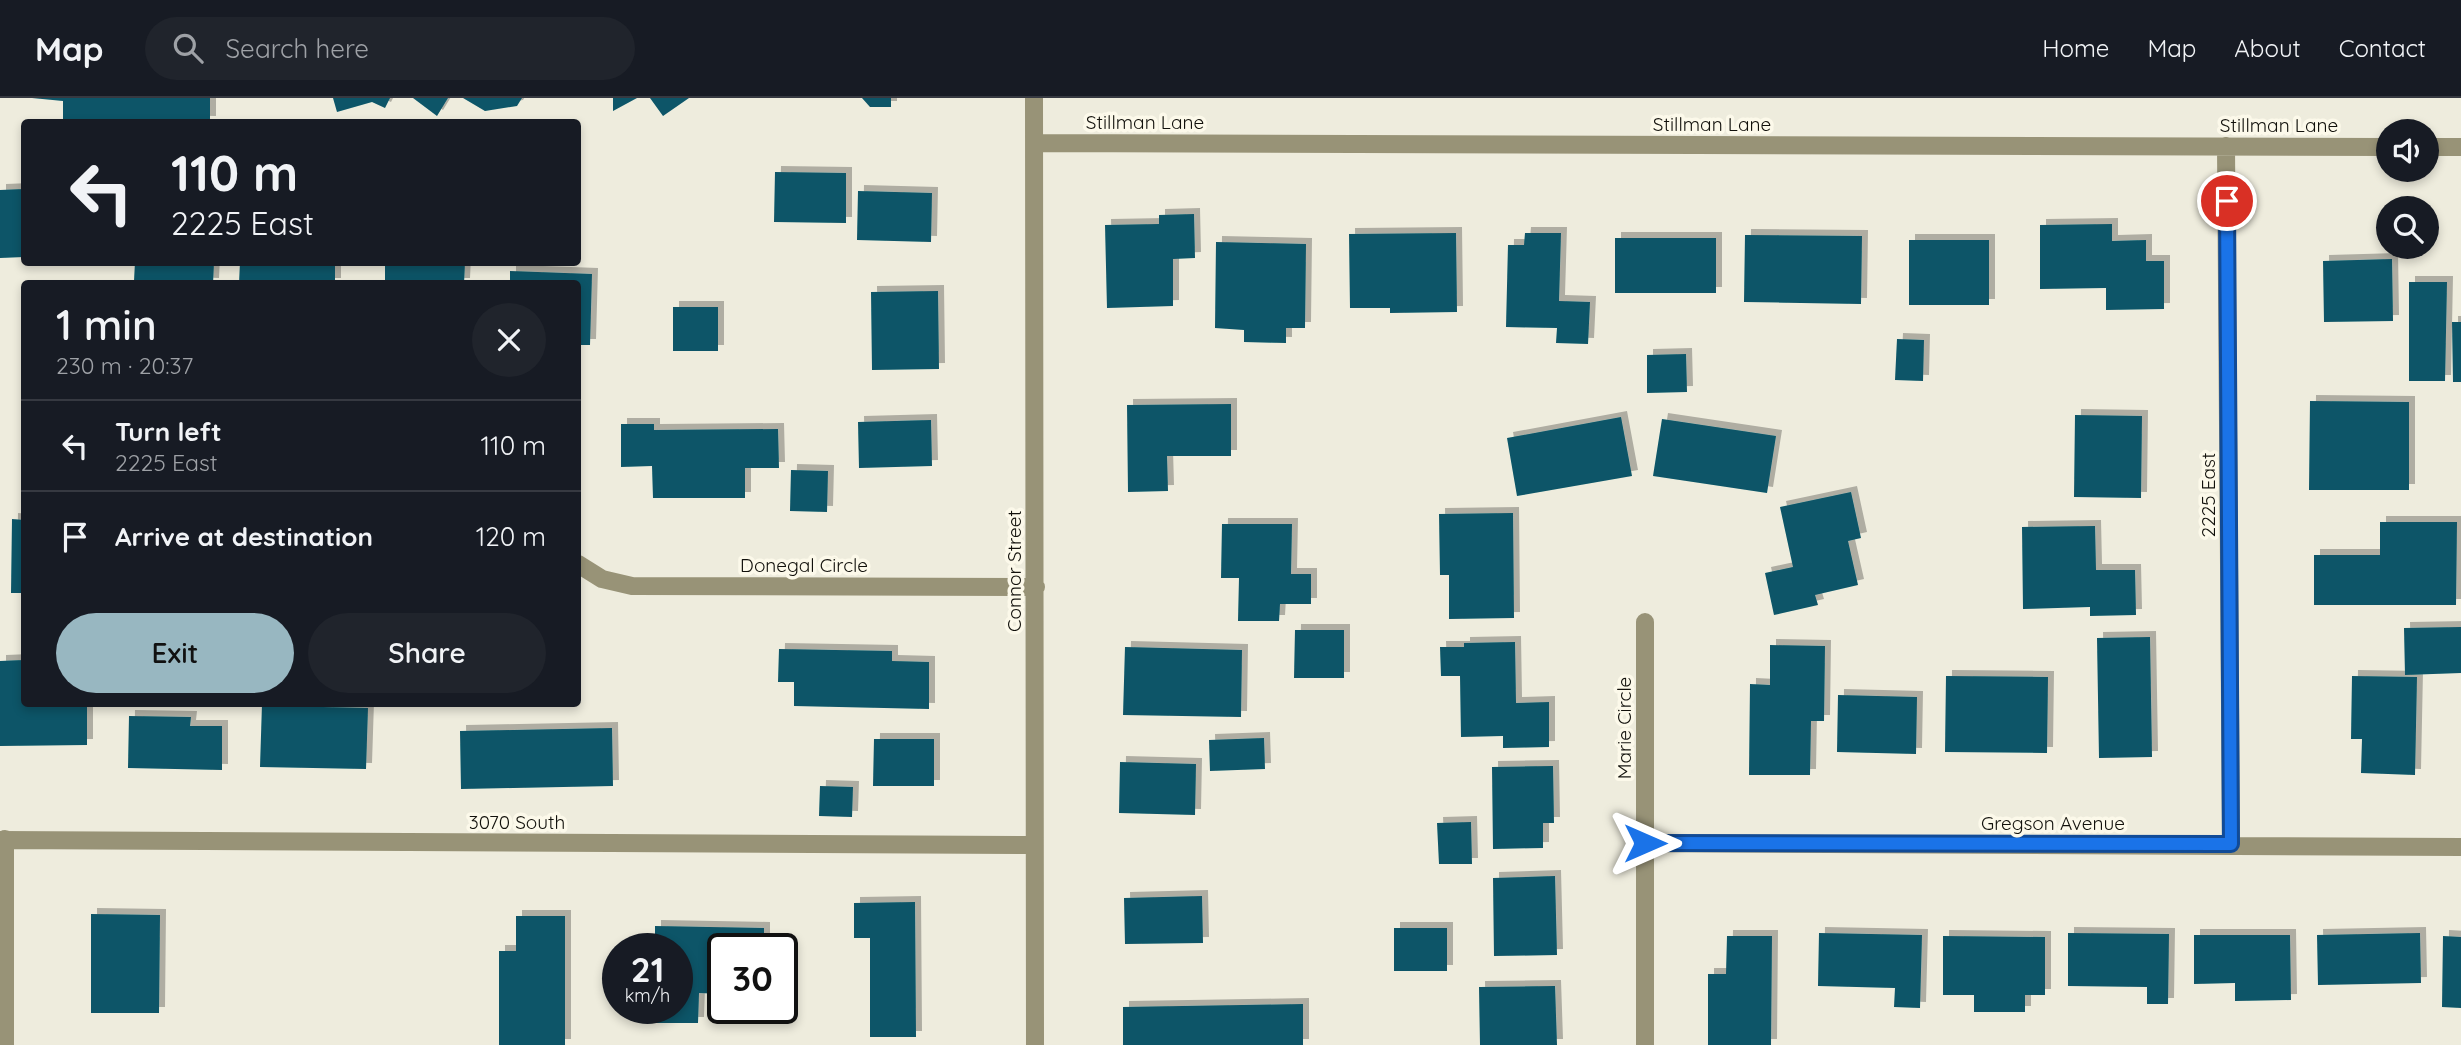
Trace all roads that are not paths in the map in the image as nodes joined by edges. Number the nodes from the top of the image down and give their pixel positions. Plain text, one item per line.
1 (1034, 98) edge
2 (1035, 143) junction
3 (2226, 146) junction
4 (2376, 146) edge
5 (2439, 147) edge
6 (2461, 147) edge
7 (581, 566) edge
8 (1035, 587) junction
9 (1644, 622) dead end
10 (2, 839) edge
11 (1645, 843) junction
12 (2231, 844) junction
13 (1033, 845) junction
14 (2461, 847) edge
15 (5, 1045) edge
16 (1035, 1045) edge
17 (1645, 1045) edge

1 - 2 street, Connor Street
2 - 3 street, Stillman Lane
2 - 8 street, Connor Street
3 - 4 street, Stillman Lane
3 - 12 street, 2225 East
5 - 6 street
7 - 8 street, Donegal Circle
8 - 13 street, Connor Street
9 - 11 street, Marie Circle
10 - 13 street, 3070 South
10 - 15 street
11 - 12 street, Gregson Avenue
11 - 17 street, Marie Circle
12 - 14 street, Gregson Avenue
13 - 16 street, Connor Street

